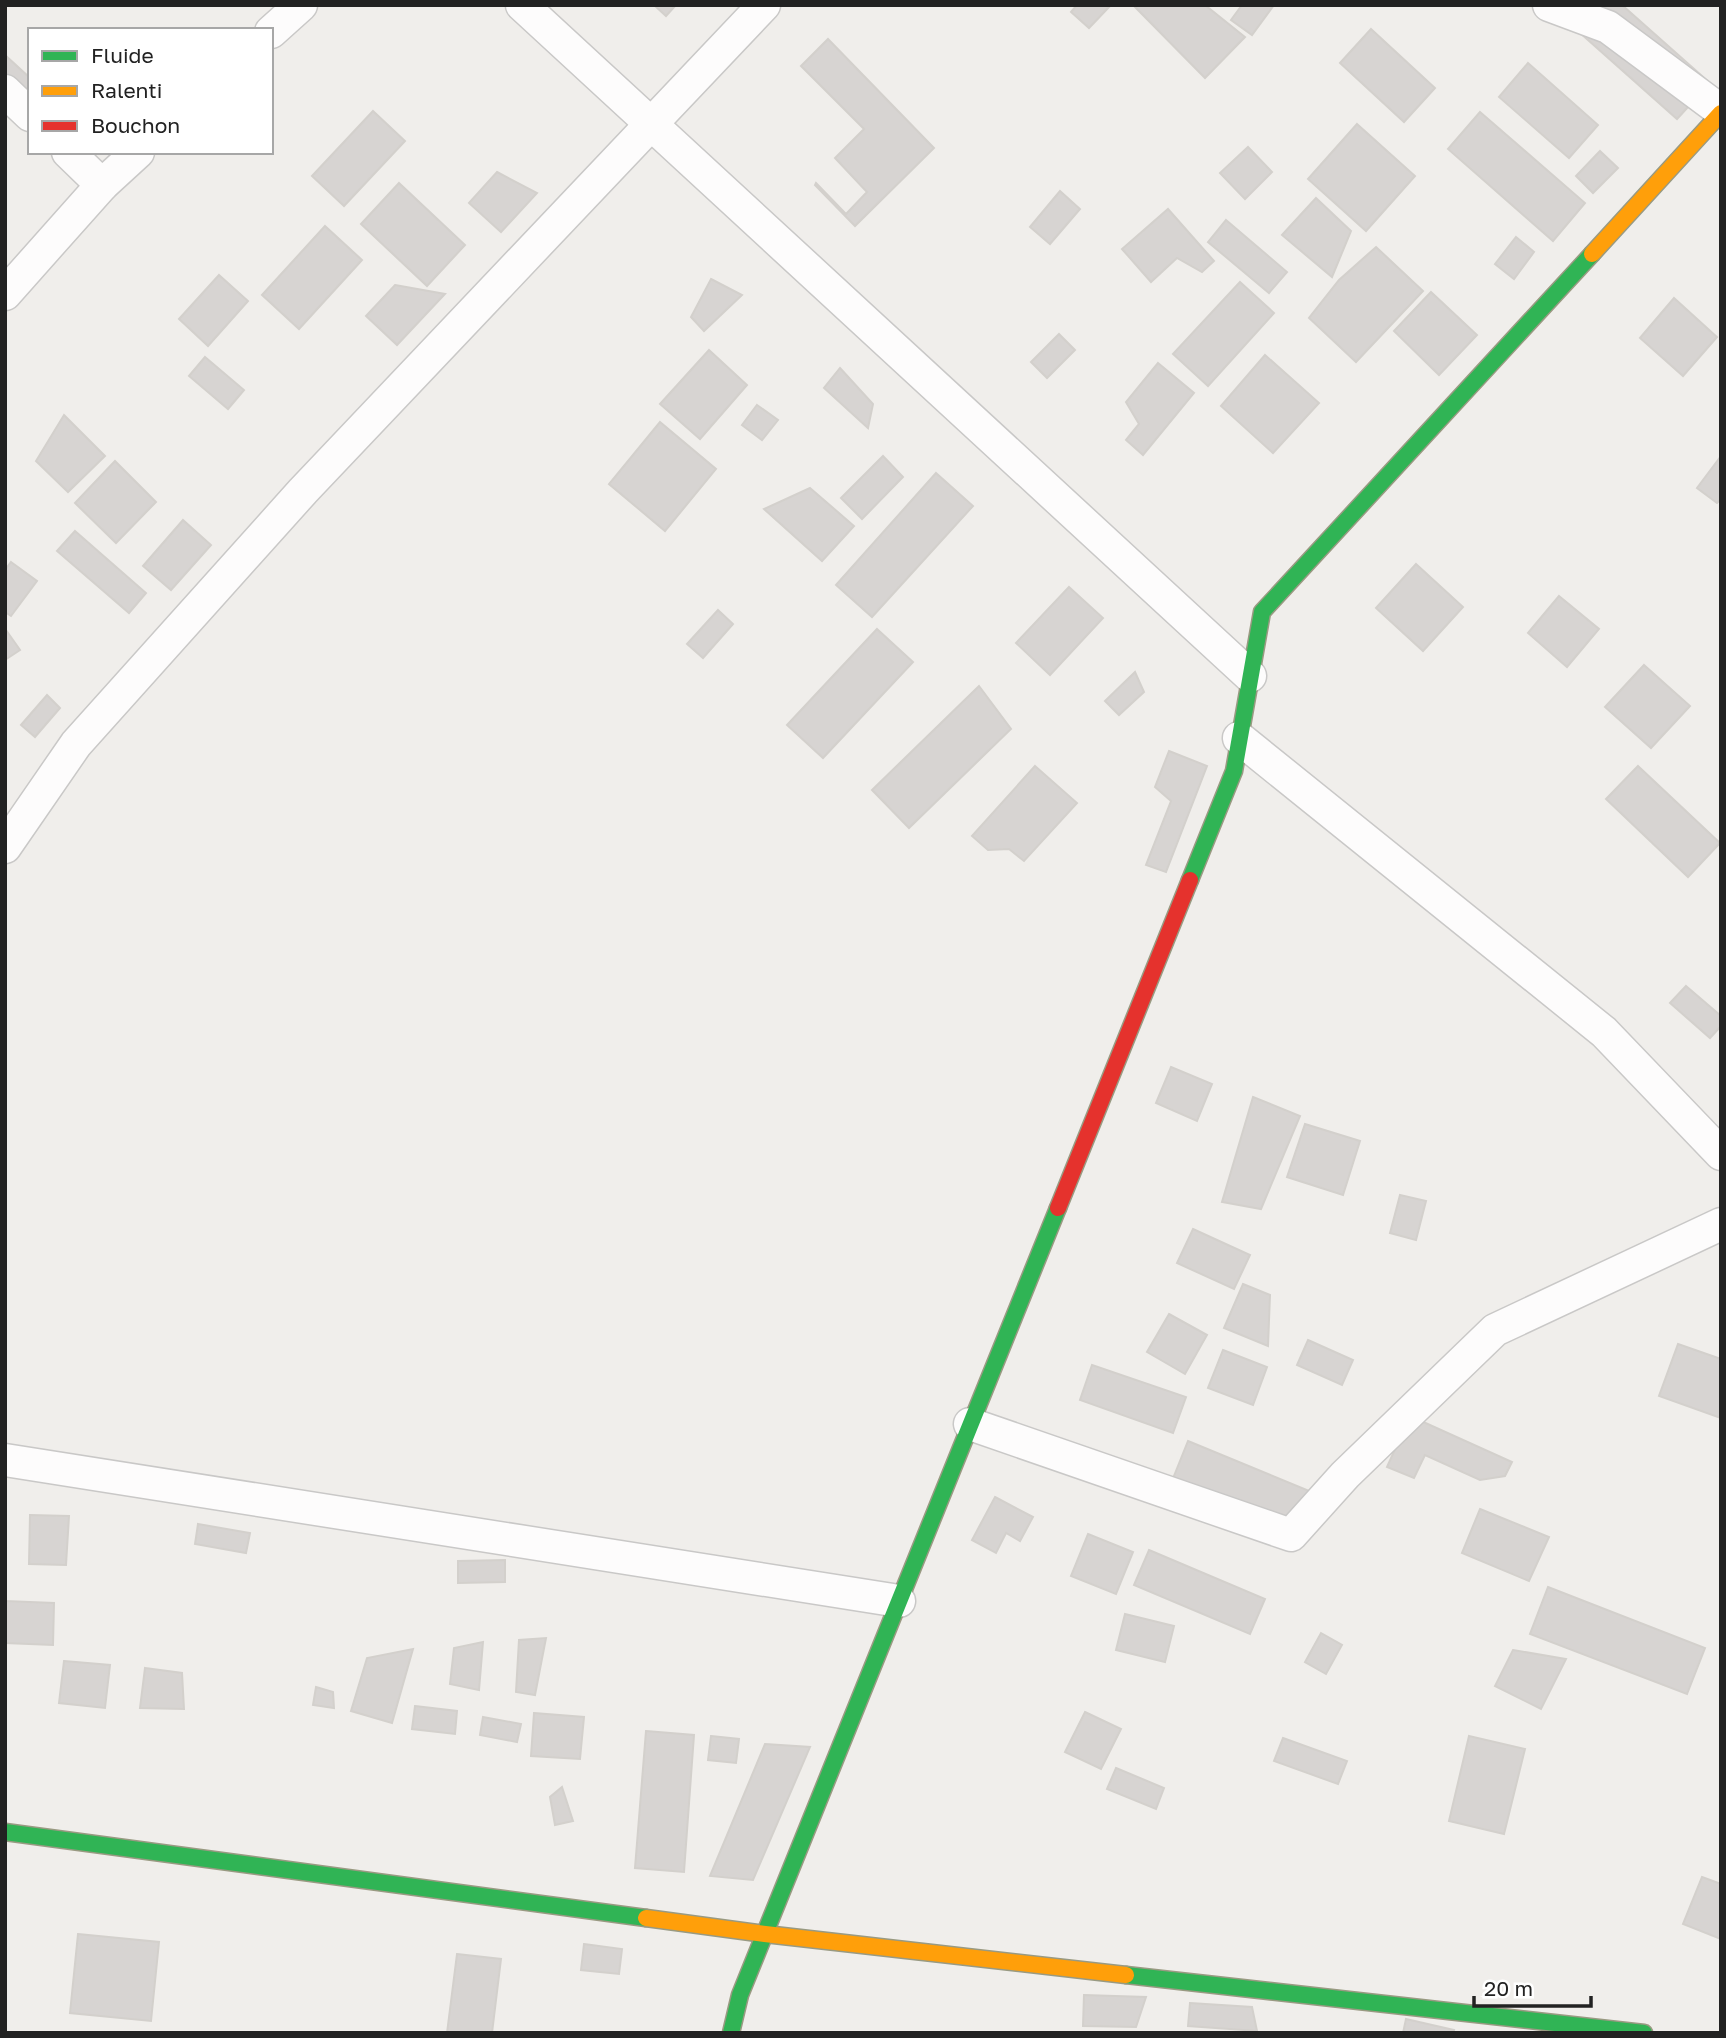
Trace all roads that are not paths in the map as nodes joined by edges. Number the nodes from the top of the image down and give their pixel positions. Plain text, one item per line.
1 (301, 5) edge
2 (522, 5) edge
3 (764, 5) edge
4 (1549, 5) edge
5 (273, 30) edge
6 (5, 91) edge
7 (1721, 112) edge
8 (28, 113) edge
9 (652, 125) junction
10 (70, 154) edge
11 (136, 154) edge
12 (102, 185) junction
13 (5, 294) edge
14 (1250, 676) junction
15 (1240, 738) junction
16 (5, 847) edge
17 (1721, 1154) edge
18 (1721, 1224) edge
19 (971, 1424) junction
20 (5, 1460) edge
21 (899, 1601) junction
22 (5, 1832) edge
23 (765, 1934) junction
24 (731, 2033) edge
25 (1644, 2033) edge

1 - 5 street
2 - 9 street
3 - 9 street
4 - 7 street
6 - 8 street
7 - 14 street
9 - 14 street
9 - 16 street
10 - 12 street
11 - 12 street
12 - 13 street
14 - 15 street
15 - 17 street
15 - 19 street
18 - 19 street
19 - 21 street
20 - 21 street
21 - 23 street
22 - 23 street
23 - 24 street
23 - 25 street

